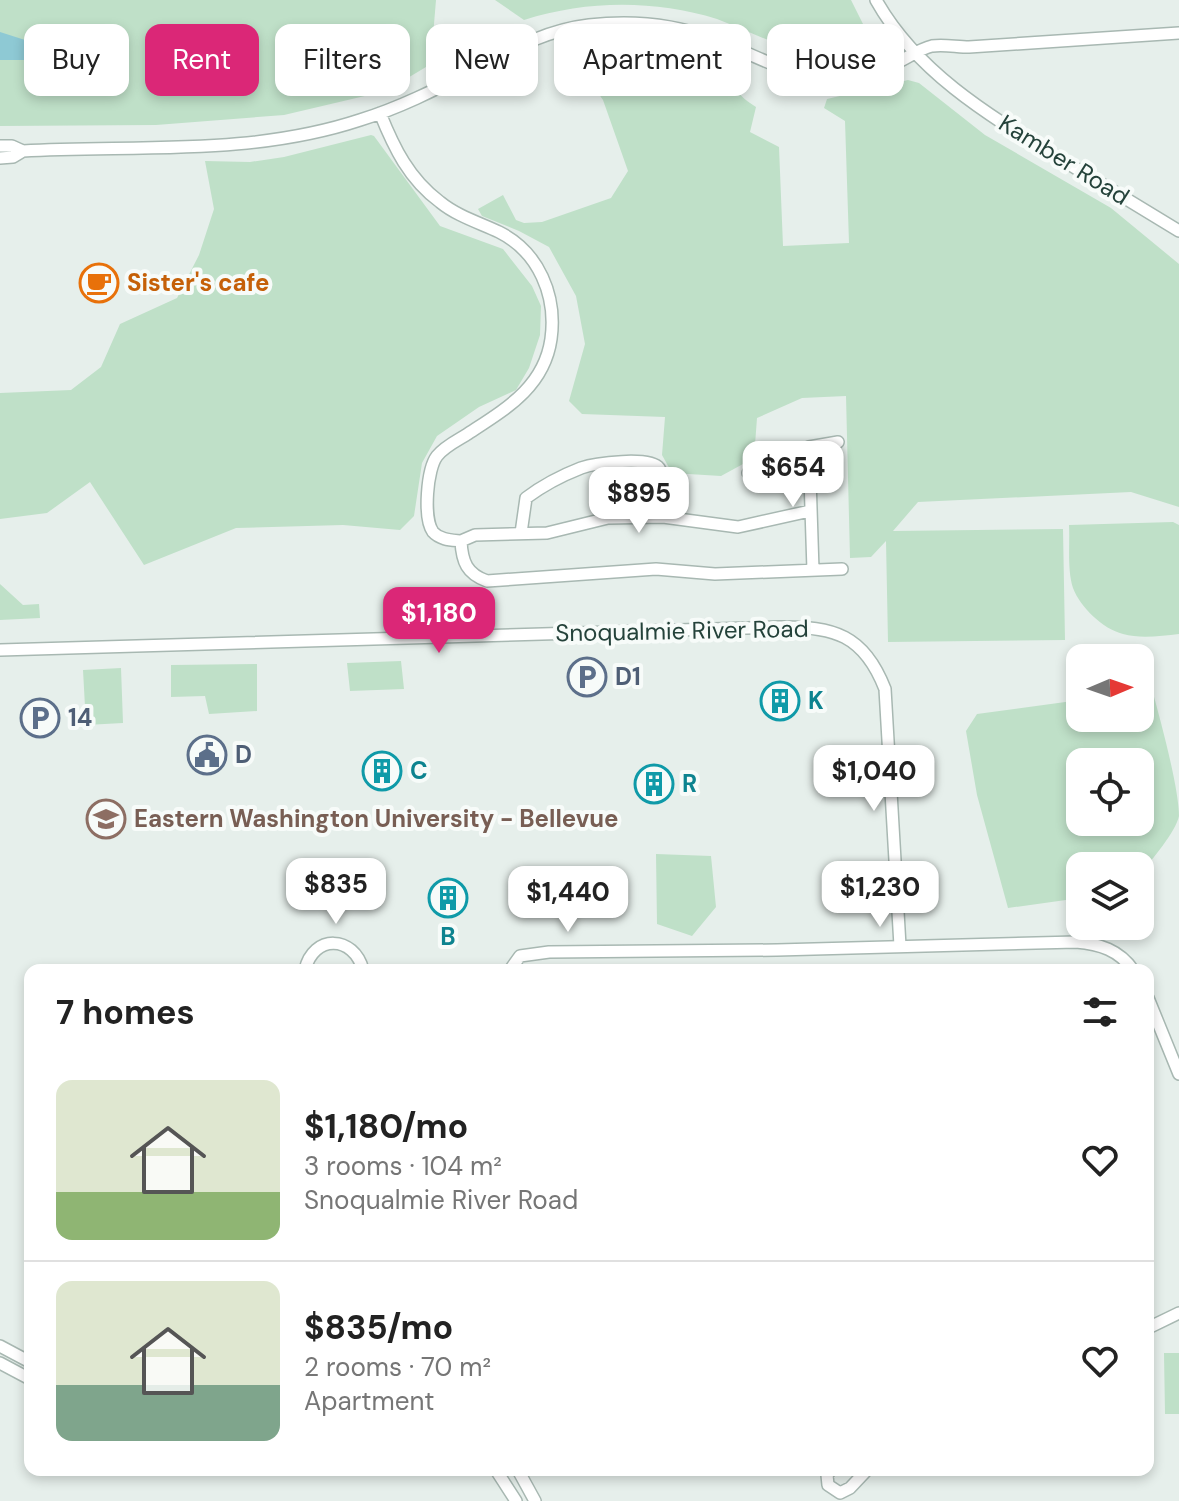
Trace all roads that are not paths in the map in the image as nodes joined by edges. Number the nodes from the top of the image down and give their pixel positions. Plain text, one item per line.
1 (876, 0) edge
2 (1179, 33) edge
3 (916, 54) junction
4 (380, 113) junction
5 (0, 146) edge
6 (23, 151) junction
7 (0, 158) edge
8 (1179, 231) edge
9 (838, 442) dead end
10 (809, 447) junction
11 (748, 473) dead end
12 (810, 511) junction
13 (663, 517) junction
14 (521, 533) junction
15 (461, 541) junction
16 (842, 569) dead end
17 (813, 570) junction
18 (0, 650) edge
19 (900, 946) junction
20 (307, 964) edge
21 (361, 964) edge
22 (514, 964) edge
23 (1127, 964) edge
24 (1154, 1013) edge
25 (1179, 1074) edge
26 (1179, 1313) edge
27 (1154, 1325) edge
28 (0, 1346) edge
29 (24, 1359) edge
30 (0, 1363) edge
31 (24, 1376) edge
32 (500, 1476) edge
33 (521, 1476) edge
34 (827, 1476) edge
35 (861, 1476) edge
36 (516, 1501) edge
37 (535, 1501) edge

1 - 3 street, Kamber Road
2 - 3 street
3 - 4 street
3 - 8 street, Kamber Road
4 - 6 street
4 - 15 street
5 - 6 street
6 - 7 street
9 - 10 street
10 - 11 street
10 - 12 street
12 - 13 street
12 - 17 street
13 - 14 street
13 - 14 street
14 - 15 street
15 - 17 street
16 - 17 street
18 - 19 street, Snoqualmie River Road
19 - 22 street
19 - 23 street
20 - 21 street
24 - 25 street
26 - 27 street
28 - 29 street
30 - 31 street
32 - 36 street
33 - 37 street
34 - 35 street

